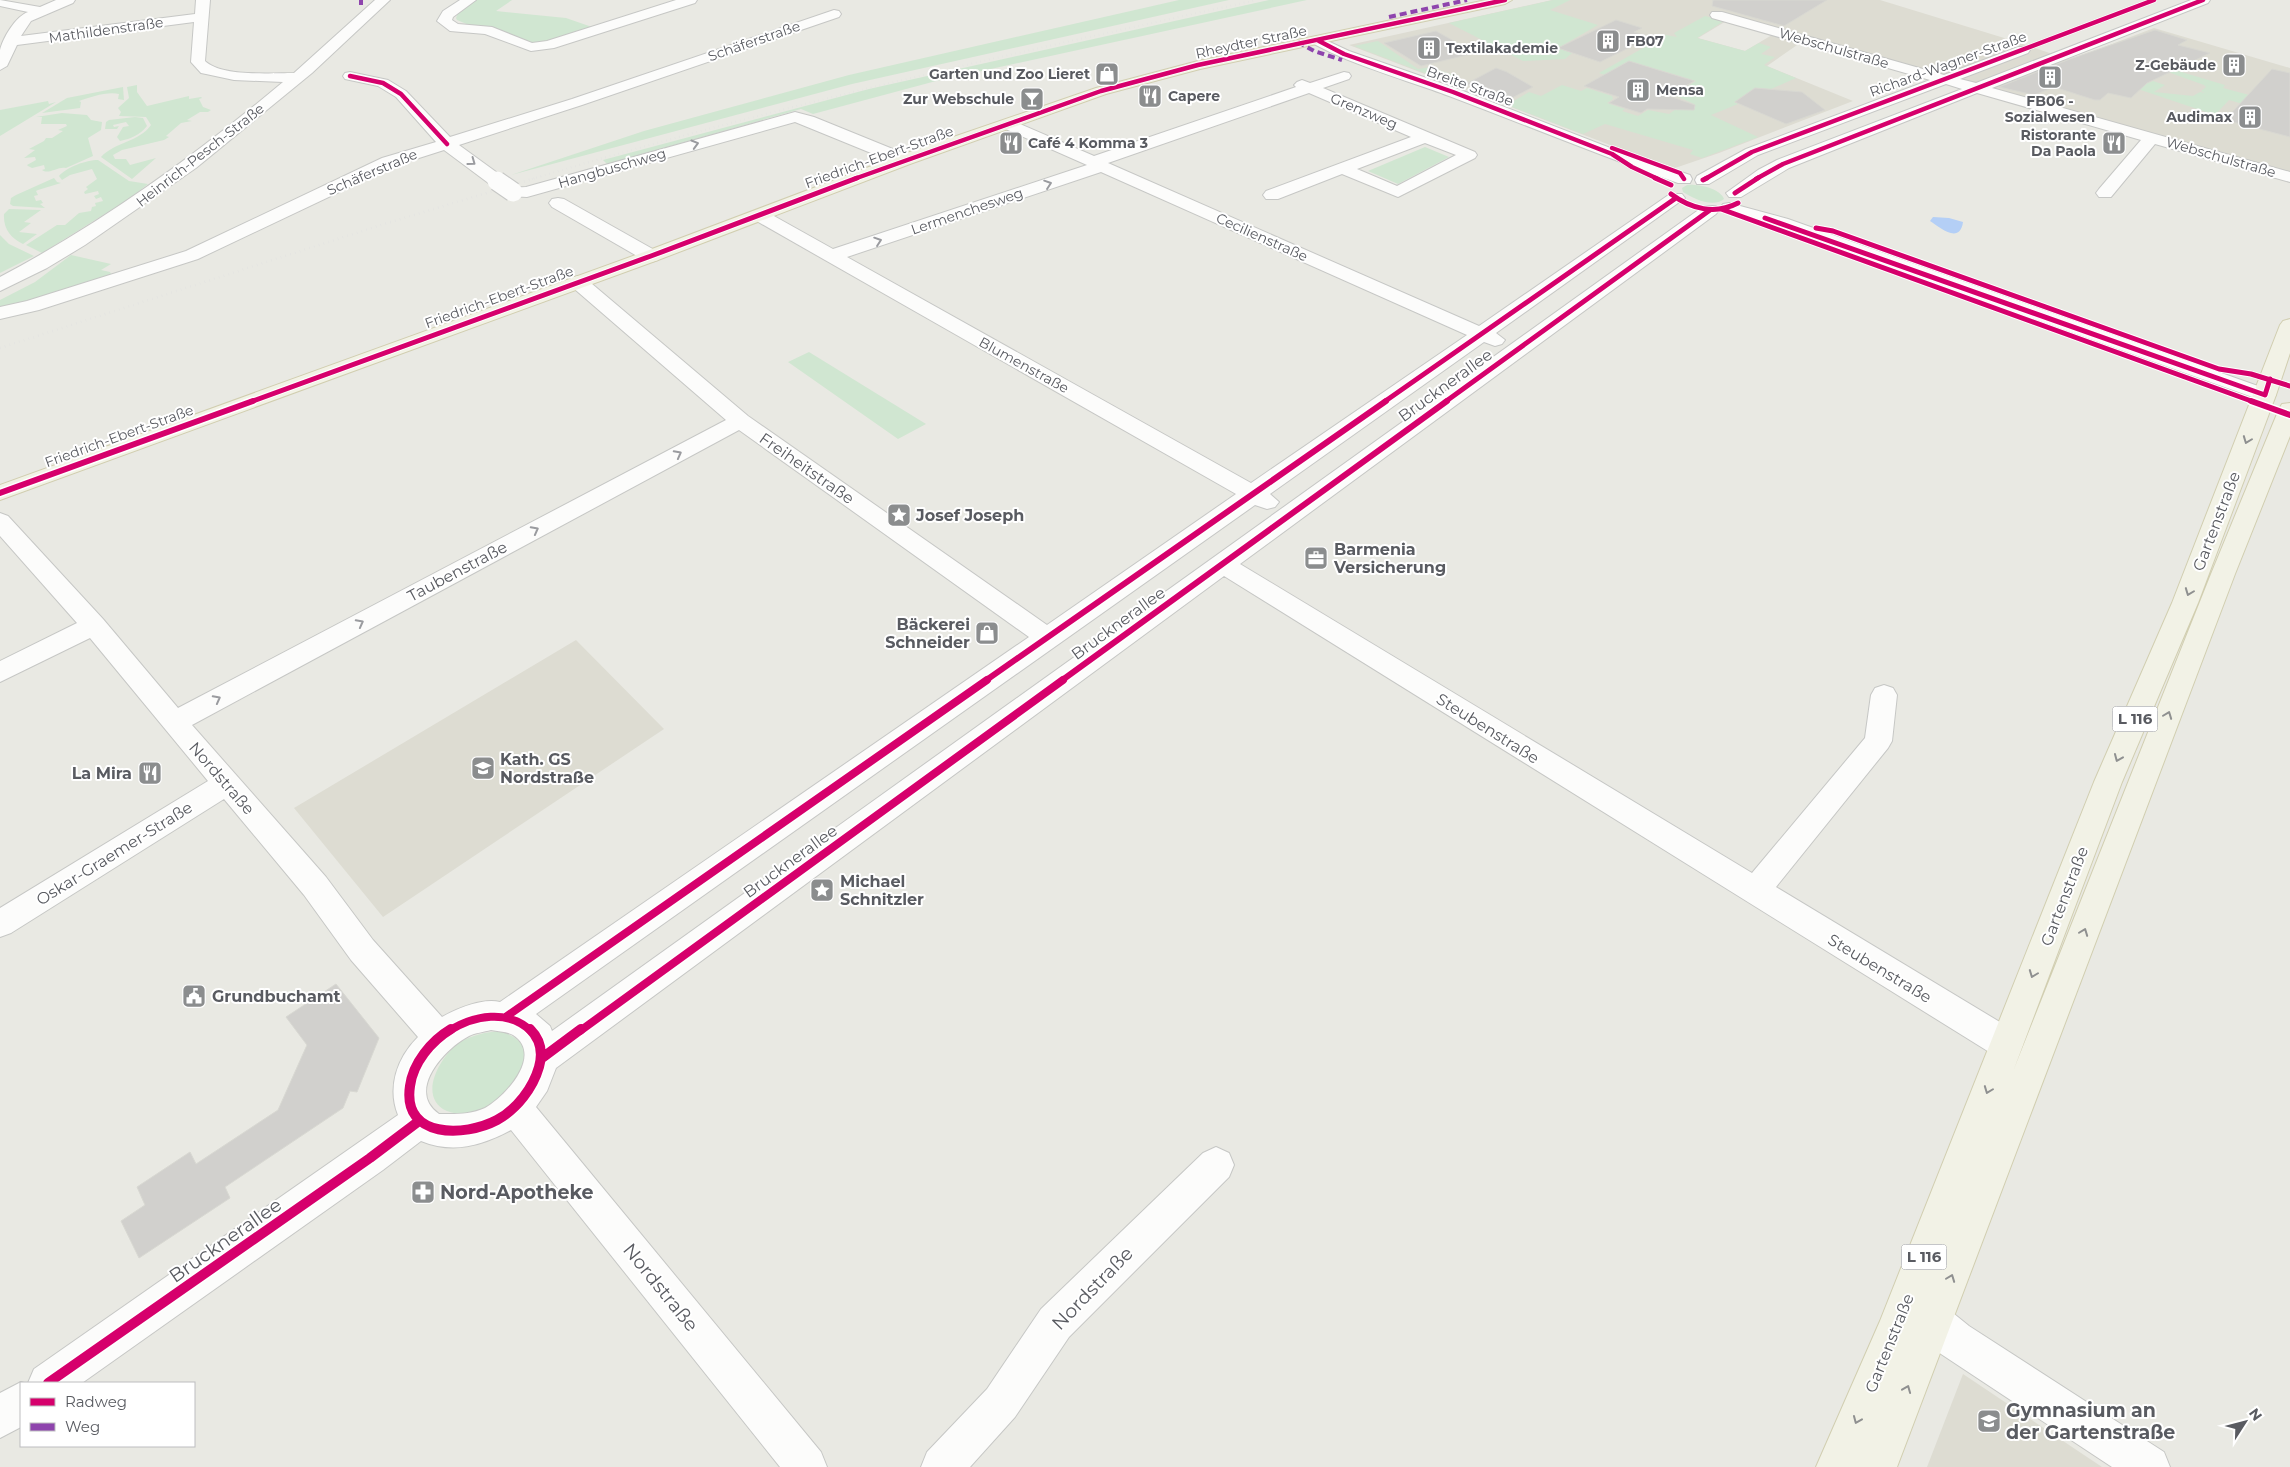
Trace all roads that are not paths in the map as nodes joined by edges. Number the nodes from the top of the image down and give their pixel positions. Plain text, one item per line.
1 (68, 0) edge
2 (203, 0) edge
3 (383, 0) edge
4 (469, 0) edge
5 (644, 0) edge
6 (1505, 0) edge
7 (2154, 0) edge
8 (2203, 0) edge
9 (0, 2) edge
10 (684, 2) edge
11 (40, 11) junction
12 (834, 14) dead end
13 (1717, 15) dead end
14 (202, 17) junction
15 (2104, 19) junction
16 (2131, 28) junction
17 (1319, 40) junction
18 (10, 42) junction
19 (0, 66) edge
20 (350, 76) dead end
21 (1344, 76) dead end
22 (297, 78) junction
23 (1942, 79) junction
24 (1306, 86) junction
25 (1976, 88) junction
26 (1006, 124) junction
27 (1426, 137) junction
28 (2152, 137) junction
29 (448, 144) junction
30 (904, 160) junction
31 (1098, 164) junction
32 (1783, 164) joint
33 (1341, 168) junction
34 (2290, 177) edge
35 (1703, 180) junction
36 (1677, 187) junction
37 (2105, 193) dead end
38 (1272, 195) dead end
39 (558, 203) dead end
40 (1728, 204) junction
41 (759, 215) junction
42 (651, 256) junction
43 (831, 256) junction
44 (578, 282) junction
45 (0, 285) edge
46 (0, 314) edge
47 (2290, 325) edge
48 (1482, 335) junction
49 (1516, 351) junction
50 (2282, 402) edge
51 (740, 421) junction
52 (0, 493) edge
53 (1253, 495) junction
54 (1290, 515) junction
55 (0, 521) edge
56 (1222, 564) junction
57 (94, 625) junction
58 (1048, 638) junction
59 (0, 672) edge
60 (1884, 695) dead end
61 (174, 722) junction
62 (227, 783) junction
63 (1755, 891) junction
64 (0, 924) edge
65 (507, 1016) junction
66 (440, 1038) junction
67 (2006, 1044) junction
68 (542, 1058) junction
69 (514, 1108) junction
70 (419, 1121) junction
71 (1216, 1165) dead end
72 (1934, 1323) junction
73 (49, 1382) edge
74 (20, 1403) edge
75 (0, 1418) edge
76 (806, 1467) edge
77 (942, 1467) edge
78 (1837, 1467) edge
79 (1876, 1467) edge
80 (2149, 1467) edge

1 - 11 street, Mathildenstraße
2 - 14 street
3 - 22 street, Heinrich-Pesch-Straße
4 - 10 street
5 - 10 street
6 - 17 main road, Rheydter Straße
7 - 15 street, Richard-Wagner-Straße
8 - 16 street, Richard-Wagner-Straße
9 - 11 street
11 - 18 street, Mathildenstraße
12 - 29 street, Schäferstraße
13 - 23 street, Webschulstraße
14 - 18 street, Mathildenstraße
14 - 22 street
15 - 16 street
15 - 23 street, Richard-Wagner-Straße
16 - 25 street, Richard-Wagner-Straße
17 - 26 main road, Rheydter Straße
17 - 36 street, Breite Straße
18 - 19 street, Mathildenstraße
20 - 29 street, Hangbuschweg
21 - 24 street, Lermenchesweg
22 - 45 street, Heinrich-Pesch-Straße
23 - 25 street, Webschulstraße
23 - 35 street, Richard-Wagner-Straße
24 - 27 street, Grenzweg
24 - 31 street, Lermenchesweg
25 - 28 street, Webschulstraße
25 - 32 street, Richard-Wagner-Straße
26 - 30 main road, Friedrich-Ebert-Straße
26 - 31 street, Cecilienstraße
27 - 33 street, Grenzweg
27 - 33 street, Grenzweg
28 - 34 street, Webschulstraße
28 - 37 street, Webschulstraße
29 -> 30 street, Hangbuschweg, bridge
29 - 46 street, Schäferstraße
30 - 41 main road, Friedrich-Ebert-Straße
43 -> 31 street, Lermenchesweg
31 - 48 street, Cecilienstraße
32 - 40 street, Brucknerallee
33 - 38 street, Grenzweg
35 - 36 street
35 - 40 street
36 - 40 street, Breite Straße
36 - 48 street, Brucknerallee
39 - 42 street
40 - 49 street, Brucknerallee
40 - 50 street
41 - 42 main road, Friedrich-Ebert-Straße
41 - 43 street, Blumenstraße
42 - 44 main road, Friedrich-Ebert-Straße
43 - 53 street, Blumenstraße
44 - 51 street, Freiheitstraße
44 - 52 main road, Friedrich-Ebert-Straße
47 - 50 main road, Gartenstraße / L 116
48 - 49 street, Cecilienstraße
48 - 53 street, Brucknerallee
49 - 54 street, Brucknerallee
50 -> 67 main road, Gartenstraße / L 116
72 -> 50 main road, Gartenstraße / L 116
51 - 58 street, Freiheitstraße
61 -> 51 street, Taubenstraße
53 - 54 street, Blumenstraße
53 - 58 street, Brucknerallee
54 - 56 street, Brucknerallee
55 - 57 street, Nordstraße
56 - 63 street, Steubenstraße
56 - 68 street, Brucknerallee
57 - 59 street
57 - 61 street, Nordstraße
58 - 65 street, Brucknerallee
60 - 63 street
61 - 62 street, Nordstraße
62 - 64 street, Oskar-Graemer-Straße
62 - 66 street, Nordstraße
63 - 67 street, Steubenstraße
65 - 66 street
65 - 68 street
66 - 70 street
67 -> 78 main road, Gartenstraße / L 116
68 - 69 street
69 - 70 street
69 - 76 street, Nordstraße
70 - 73 street, Brucknerallee
71 - 77 street, Nordstraße
79 -> 72 main road, Gartenstraße / L 116
72 - 80 street
74 - 75 street

